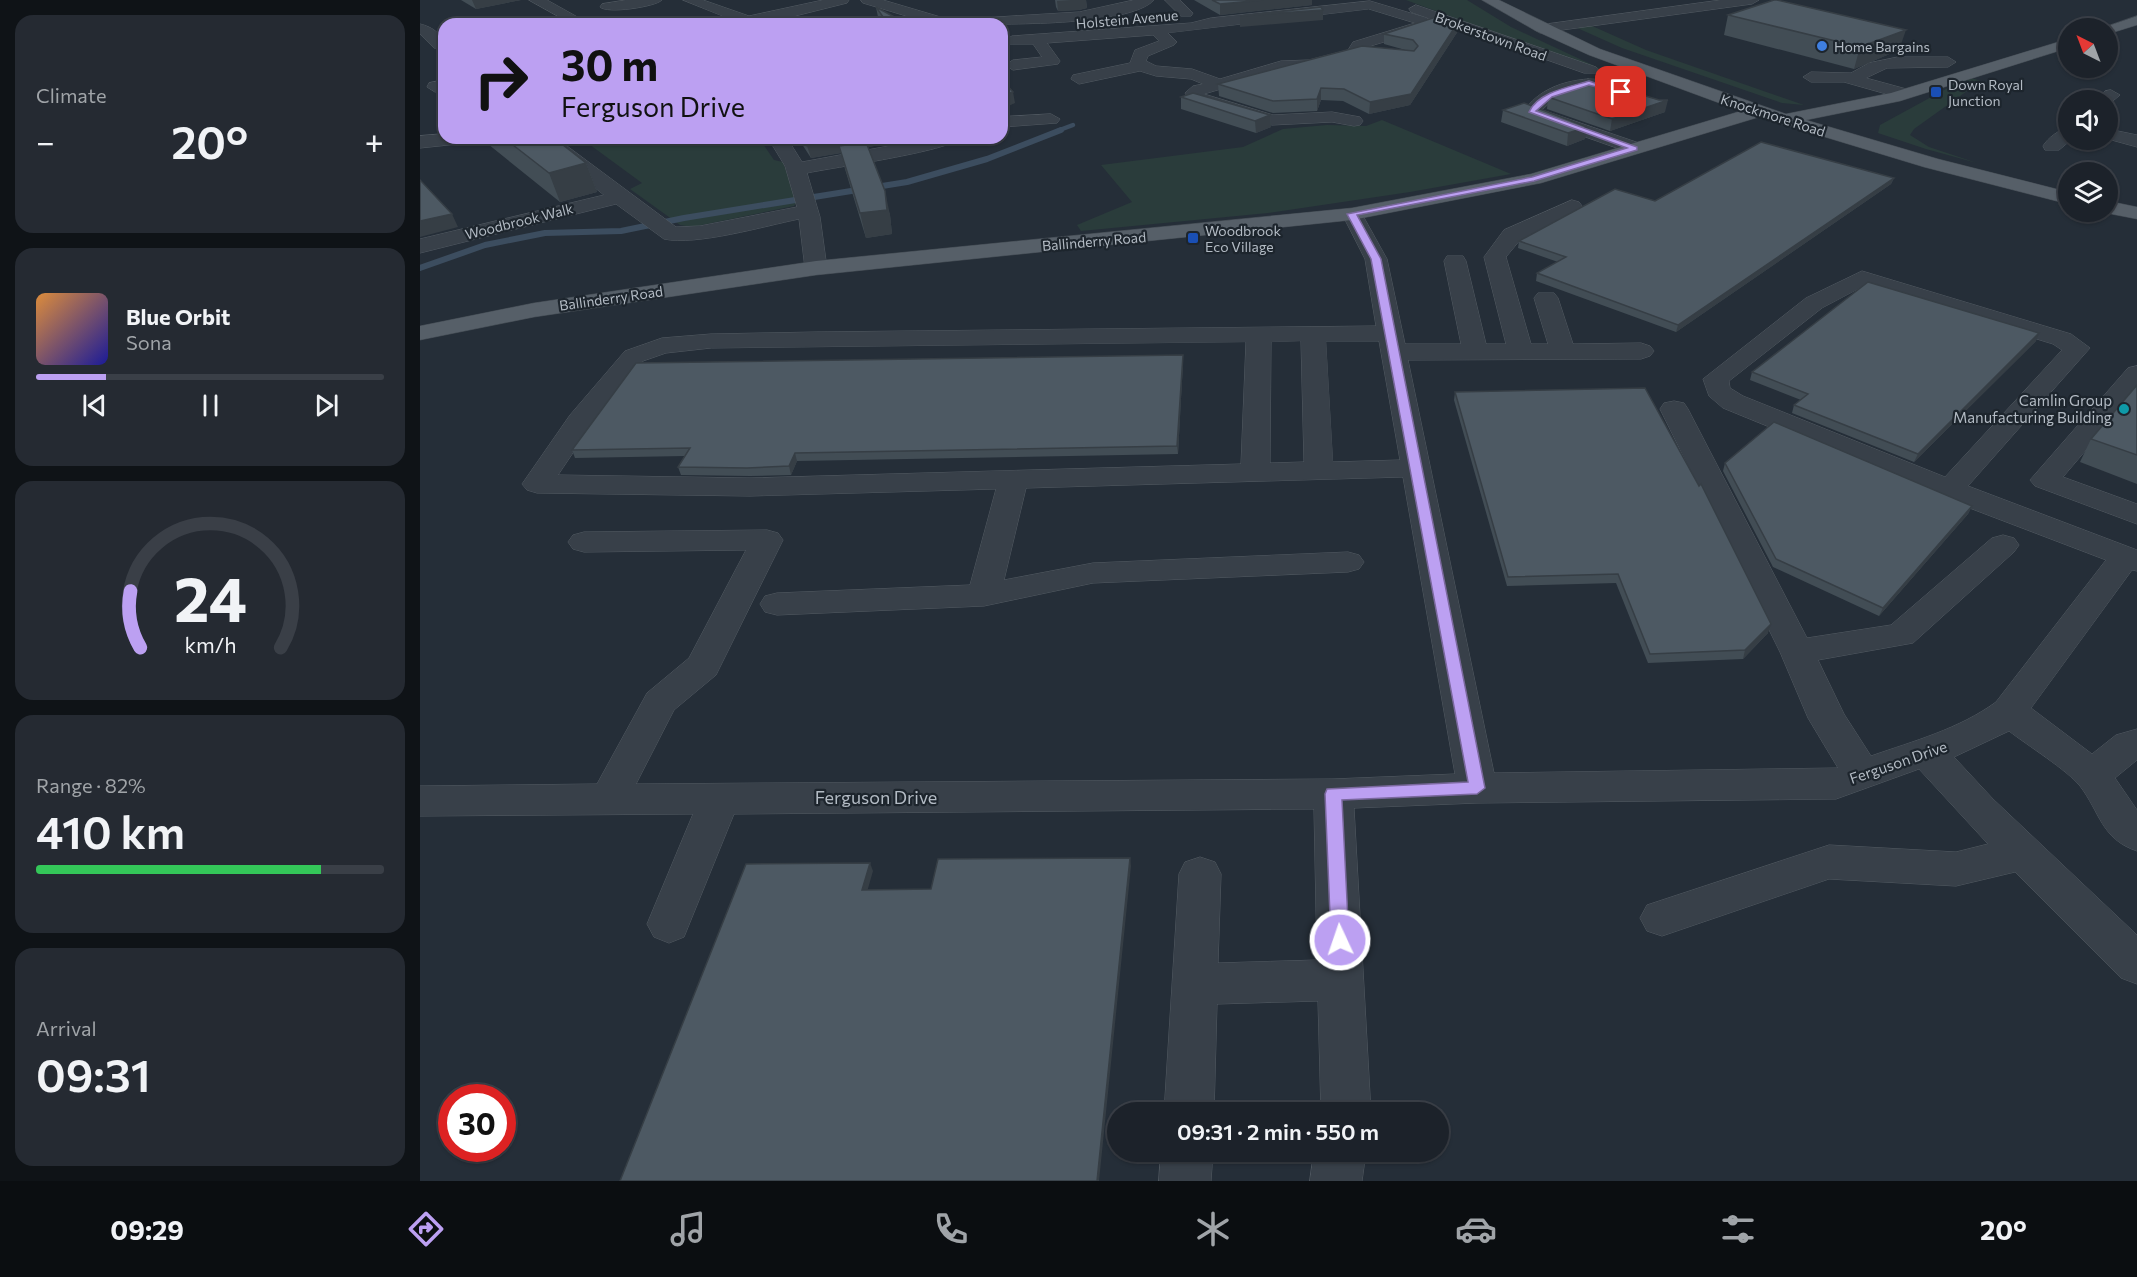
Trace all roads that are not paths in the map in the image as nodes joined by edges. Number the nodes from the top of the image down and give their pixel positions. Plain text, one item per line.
1 (538, 0) edge
2 (655, 0) edge
3 (690, 0) edge
4 (842, 0) edge
5 (1147, 0) edge
6 (1172, 0) edge
7 (1324, 0) edge
8 (1394, 0) edge
9 (1489, 0) edge
10 (1752, 0) edge
11 (878, 1) edge
12 (1608, 6) dead end
13 (607, 7) dead end
14 (1644, 8) junction
15 (1186, 13) junction
16 (1145, 17) junction
17 (574, 18) edge
18 (735, 18) edge
19 (768, 18) edge
20 (930, 18) edge
21 (1008, 18) edge
22 (2137, 21) edge
23 (2118, 27) edge
24 (420, 28) edge
25 (1540, 29) junction
26 (1156, 30) junction
27 (1008, 38) edge
28 (1008, 38) edge
29 (1037, 39) junction
30 (438, 41) edge
31 (438, 46) edge
32 (2058, 46) edge
33 (420, 48) edge
34 (1355, 50) junction
35 (1391, 52) edge
36 (1948, 62) dead end
37 (1013, 65) dead end
38 (1141, 66) junction
39 (1590, 70) dead end
40 (1811, 77) dead end
41 (1078, 79) dead end
42 (1854, 79) junction
43 (1219, 84) junction
44 (1899, 95) junction
45 (1642, 101) edge
46 (1760, 111) junction
47 (1051, 119) dead end
48 (1784, 119) junction
49 (1354, 121) dead end
50 (1008, 122) edge
51 (1816, 129) junction
52 (2118, 136) edge
53 (438, 140) edge
54 (2058, 141) edge
55 (2137, 141) edge
56 (420, 142) edge
57 (558, 144) edge
58 (781, 144) edge
59 (884, 144) edge
60 (926, 144) edge
61 (2052, 146) dead end
62 (1635, 148) junction
63 (893, 152) junction
64 (796, 169) junction
65 (2058, 196) edge
66 (619, 197) junction
67 (806, 204) junction
68 (1572, 206) dead end
69 (2118, 209) edge
70 (2137, 213) edge
71 (1352, 214) junction
72 (420, 246) edge
73 (1455, 261) dead end
74 (816, 268) junction
75 (1546, 298) dead end
76 (420, 333) edge
77 (1259, 334) junction
78 (1313, 334) junction
79 (1393, 343) junction
80 (1641, 351) dead end
81 (1475, 352) junction
82 (1521, 352) junction
83 (1563, 352) junction
84 (2137, 374) edge
85 (1674, 409) dead end
86 (1417, 468) junction
87 (1319, 472) junction
88 (1255, 473) junction
89 (1013, 481) junction
90 (1949, 490) junction
91 (2104, 502) junction
92 (2137, 515) edge
93 (2008, 530) junction
94 (2074, 538) junction
95 (584, 542) dead end
96 (2131, 559) edge
97 (1348, 562) dead end
98 (984, 595) junction
99 (777, 604) dead end
100 (1797, 652) junction
101 (2009, 711) junction
102 (2137, 743) edge
103 (1926, 752) junction
104 (1862, 774) junction
105 (2093, 775) junction
106 (1477, 788) junction
107 (1333, 794) junction
108 (609, 798) junction
109 (720, 798) junction
110 (420, 801) edge
111 (2137, 835) edge
112 (2023, 853) junction
113 (1200, 874) dead end
114 (1662, 918) dead end
115 (669, 924) dead end
116 (2137, 964) edge
117 (1342, 980) junction
118 (1195, 984) junction
119 (1190, 1102) edge
120 (1346, 1102) edge
121 (1186, 1162) edge
122 (1339, 1162) edge
123 (1185, 1181) edge
124 (1336, 1181) edge

1 - 17 street
2 - 13 street
3 - 18 street
4 - 19 street
5 - 21 street
6 - 15 street
7 - 15 street, Holstein Avenue
8 - 39 street, Brokerstown Road
9 - 25 main road, Knockmore Road
10 - 14 street
11 - 20 street
12 - 14 street
14 - 25 street
15 - 16 street, Holstein Avenue
16 - 26 street
16 - 27 street, Holstein Avenue
22 - 23 main road
24 - 30 street
25 - 46 main road, Knockmore Road
26 - 29 street
26 - 34 street
26 - 38 street
28 - 29 street
29 - 37 street
31 - 33 street
32 - 44 main road
34 - 35 street
34 - 43 street
36 - 42 street
38 - 41 street
38 - 43 street
40 - 42 street
42 - 44 street
43 - 49 street
44 - 48 main road
44 - 51 main road
45 - 62 street
46 - 48 main road, Knockmore Road
46 - 62 main road, Ballinderry Road
47 - 50 street
48 - 51 main road, Knockmore Road
51 - 65 main road, Knockmore Road
52 - 55 street
53 - 56 street
54 - 61 street
57 - 66 street
58 - 64 street
59 - 63 street
60 - 63 street
62 - 71 main road, Ballinderry Road
63 - 64 street
64 - 67 street
66 - 67 street
66 - 72 street, Woodbrook Walk
67 - 74 street
68 - 82 street
69 - 70 main road
71 - 74 main road, Ballinderry Road
71 - 79 street
73 - 81 street
74 - 76 main road, Ballinderry Road
75 - 83 street
77 - 78 street
77 - 88 street
77 - 89 street
78 - 79 street
78 - 87 street
79 - 81 street
79 - 86 street
80 - 83 street
81 - 82 street
82 - 83 street
84 - 91 street
85 - 100 street
86 - 87 street
86 - 106 street
87 - 88 street
88 - 89 street
89 - 98 street
90 - 90 street, Ferguson Drive
90 - 93 street, Ferguson Drive
91 - 92 street
91 - 94 street
93 - 94 street, Ferguson Drive
93 - 100 street
94 - 96 street, Ferguson Drive
95 - 108 street
96 - 101 street, Ferguson Drive
97 - 98 street
98 - 99 street
100 - 104 street
101 - 103 street, Ferguson Drive
101 - 105 street
102 - 105 street
103 - 104 street, Ferguson Drive
103 - 112 street
104 - 106 street, Ferguson Drive
105 - 111 street
106 - 107 street, Ferguson Drive
107 - 109 street, Ferguson Drive
107 - 117 street
108 - 109 street, Ferguson Drive
108 - 110 street, Ferguson Drive
109 - 115 street
112 - 114 street
112 - 116 street
113 - 118 street
117 - 118 street
117 - 120 street
118 - 119 street
121 - 123 street
122 - 124 street

